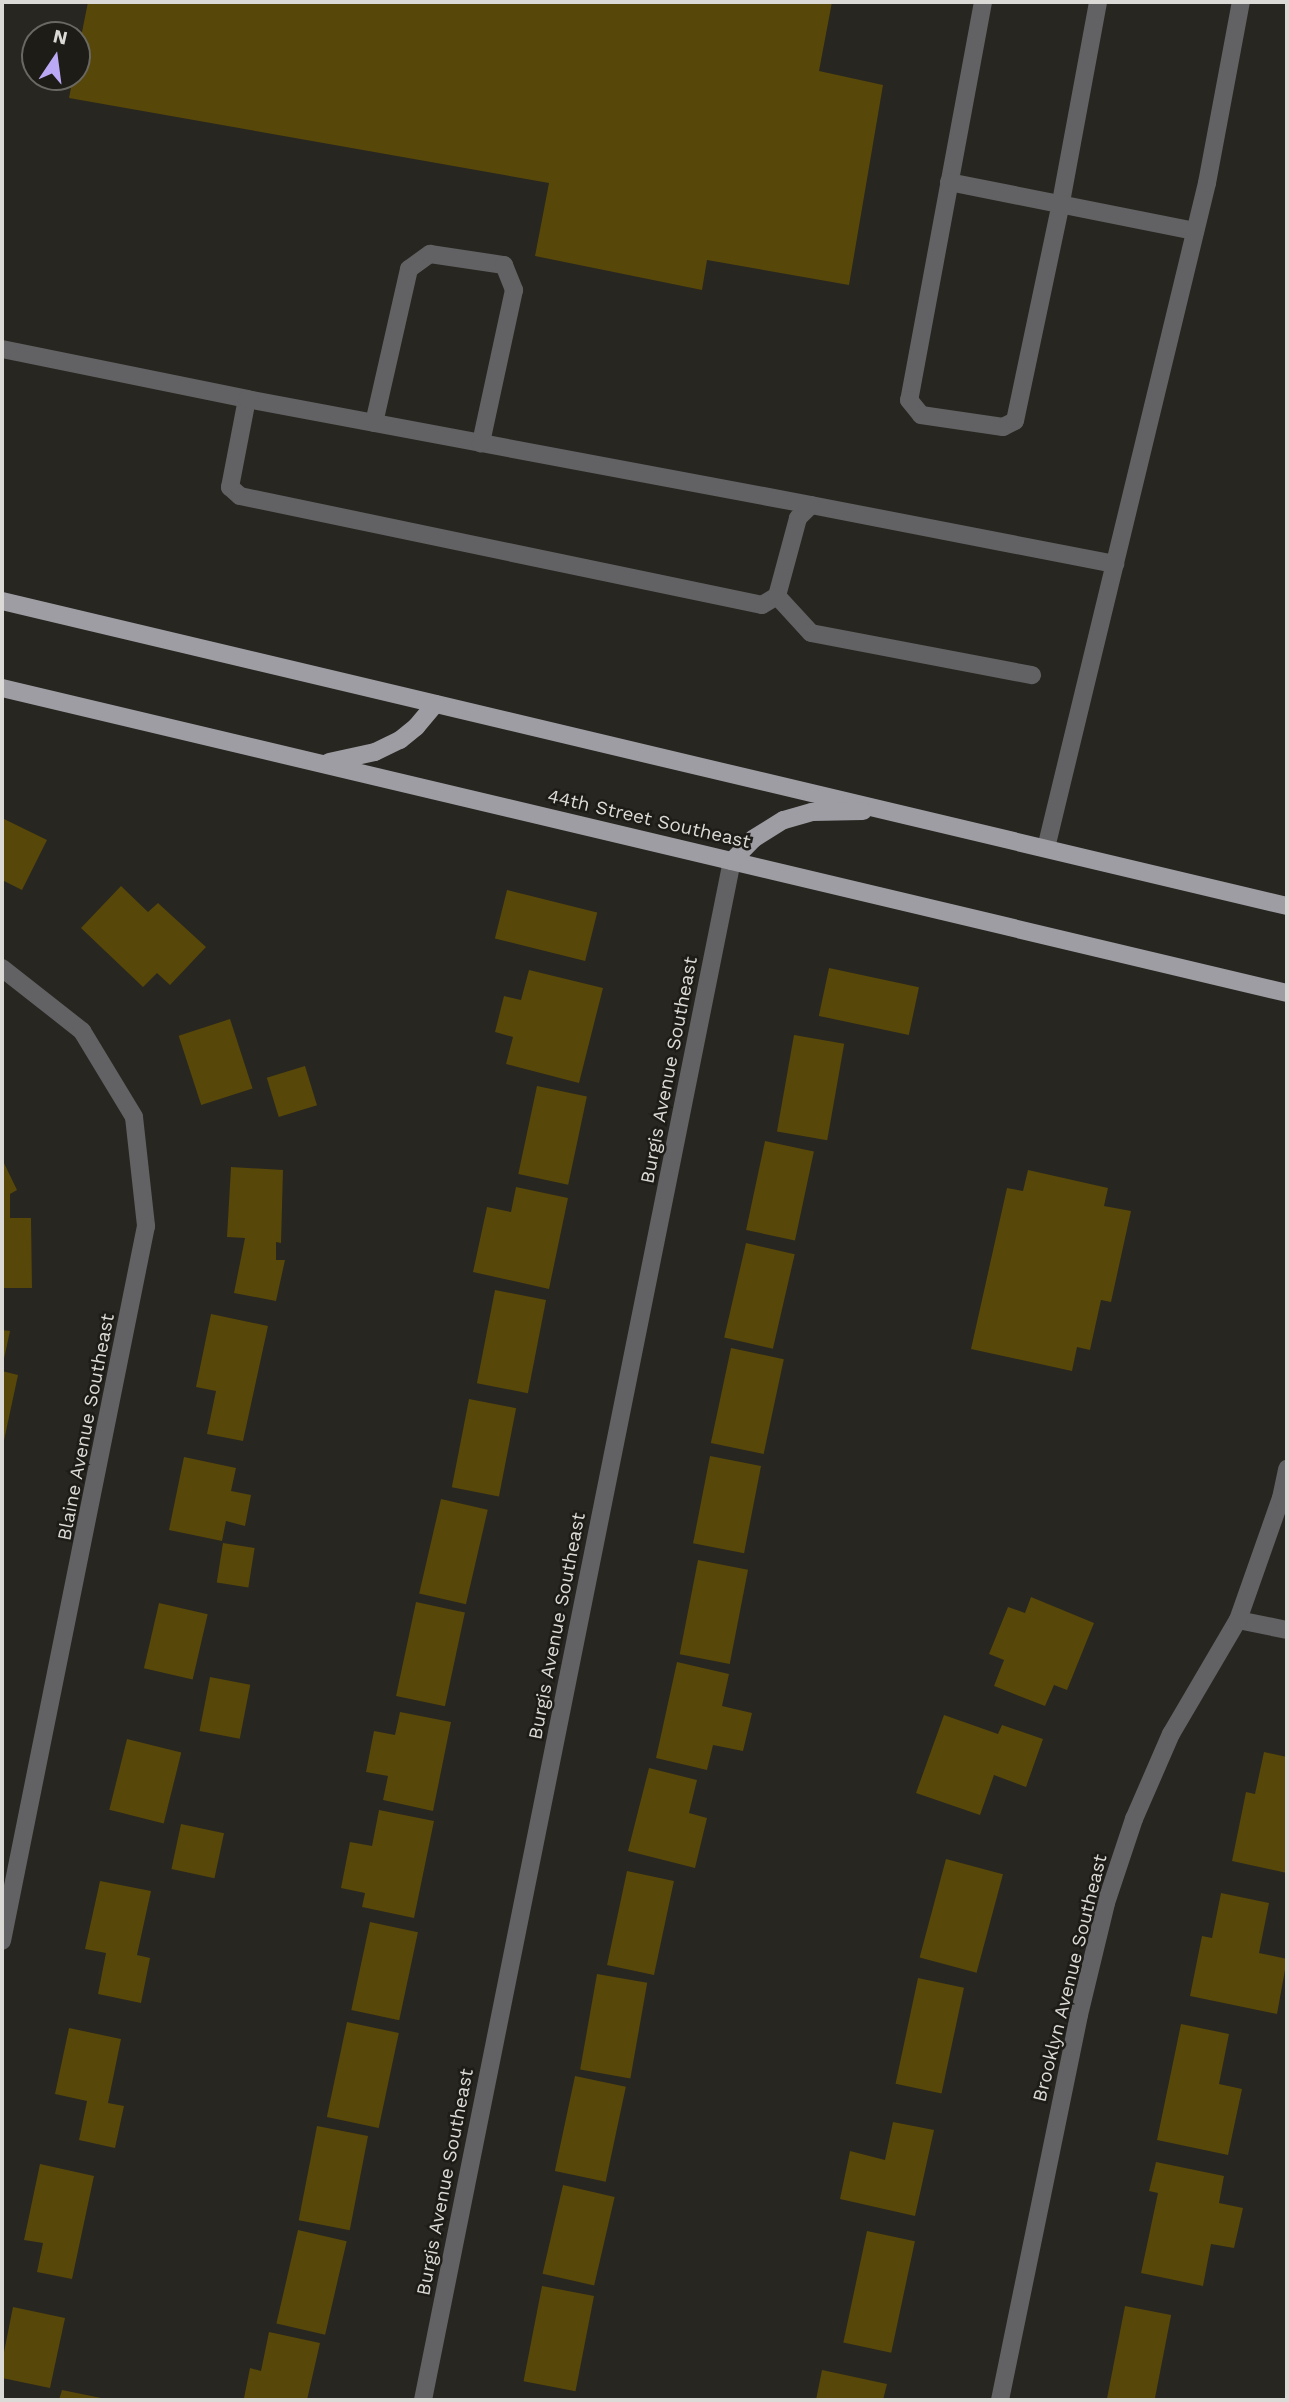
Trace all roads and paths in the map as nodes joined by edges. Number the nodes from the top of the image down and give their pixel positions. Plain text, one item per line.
1 (983, 2) edge
2 (1098, 2) edge
3 (1241, 2) edge
4 (949, 182) junction
5 (1061, 202) junction
6 (1195, 231) junction
7 (2, 349) edge
8 (247, 399) junction
9 (374, 423) junction
10 (481, 443) junction
11 (811, 505) junction
12 (1115, 564) junction
13 (777, 596) junction
14 (2, 601) edge
15 (1032, 675) dead end
16 (2, 688) edge
17 (435, 704) junction
18 (323, 764) junction
19 (888, 811) junction
20 (1046, 848) junction
21 (732, 861) junction
22 (1287, 906) edge
23 (2, 968) edge
24 (1287, 993) edge
25 (1287, 1469) edge
26 (1238, 1620) junction
27 (1287, 1630) edge
28 (2, 1941) edge
29 (423, 2400) edge
30 (1000, 2400) edge

1 - 4 street
2 - 5 street
3 - 6 street
4 - 5 street
4 - 5 street
5 - 6 street
6 - 12 street
7 - 8 street
8 - 9 street
8 - 13 street
9 - 10 street
9 - 10 street
10 - 11 street
11 - 12 street
11 - 13 street
12 - 20 street
13 - 15 street
14 - 17 main road
16 - 18 main road, 44th Street Southeast
17 - 18 main road
17 - 19 main road
18 - 21 main road, 44th Street Southeast
19 - 20 main road
19 - 21 main road
20 - 22 main road
21 - 24 main road, 44th Street Southeast
21 - 29 street, Burgis Avenue Southeast
23 - 28 street, Blaine Avenue Southeast
25 - 26 street, Brooklyn Avenue Southeast
26 - 27 street
26 - 30 street, Brooklyn Avenue Southeast

